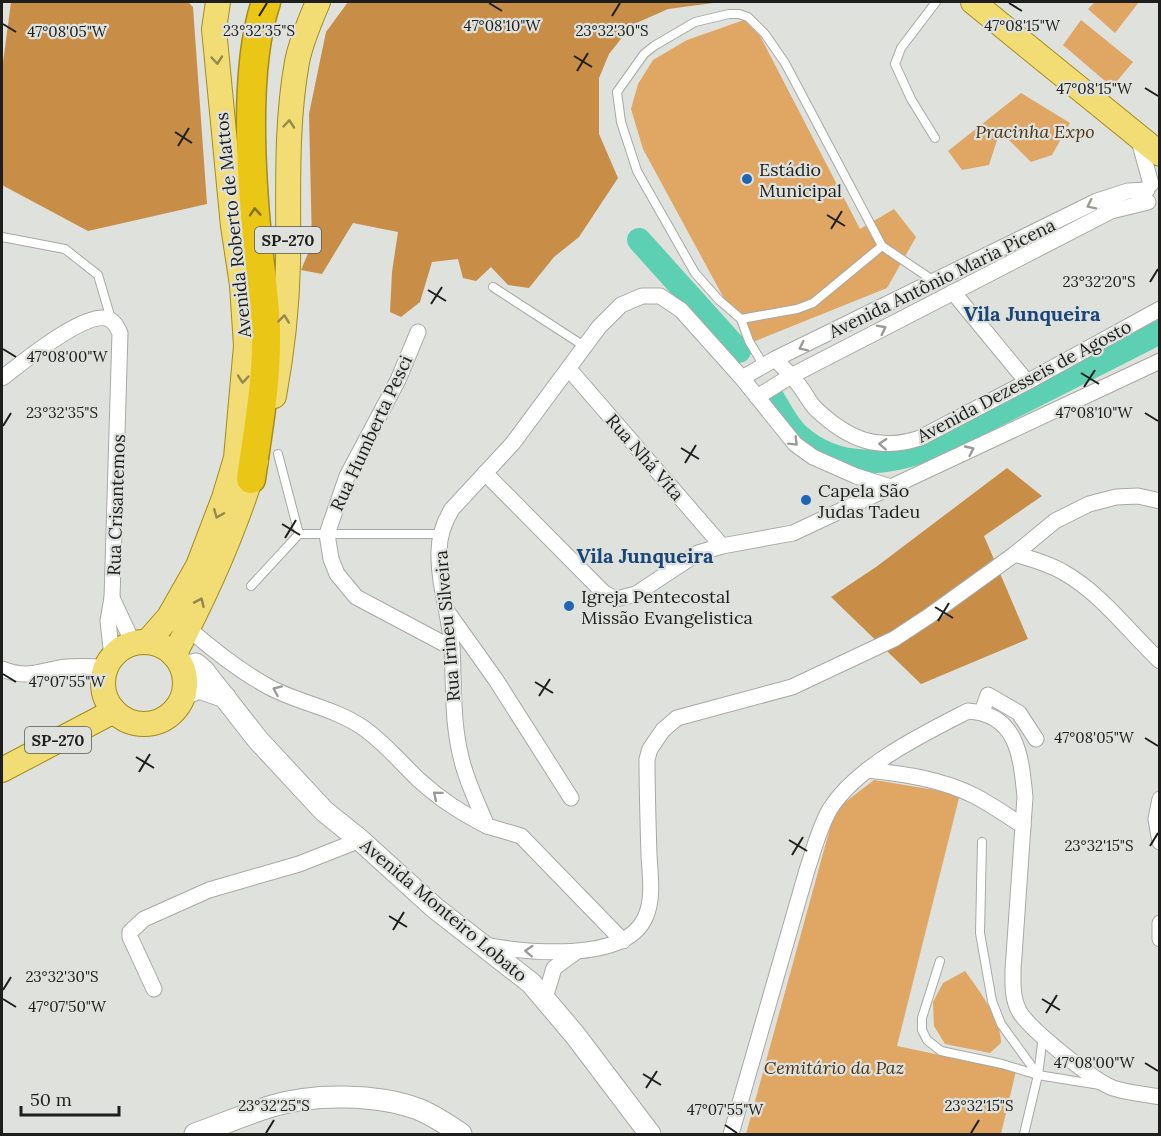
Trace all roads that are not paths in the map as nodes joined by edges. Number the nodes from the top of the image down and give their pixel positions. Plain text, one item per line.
1 (218, 2) edge
2 (266, 2) edge
3 (318, 2) edge
4 (936, 2) edge
5 (973, 2) edge
6 (1138, 137) junction
7 (936, 138) dead end
8 (1160, 154) edge
9 (1153, 193) edge
10 (2, 237) edge
11 (882, 246) junction
12 (935, 281) junction
13 (494, 287) dead end
14 (953, 292) junction
15 (1160, 309) edge
16 (741, 319) junction
17 (112, 321) junction
18 (418, 333) dead end
19 (584, 346) junction
20 (1160, 361) edge
21 (770, 362) junction
22 (569, 369) junction
23 (791, 376) junction
24 (2, 378) edge
25 (742, 378) junction
26 (1028, 382) junction
27 (757, 397) junction
28 (278, 454) dead end
29 (485, 473) junction
30 (251, 479) junction
31 (891, 487) junction
32 (1160, 501) edge
33 (299, 534) junction
34 (327, 534) junction
35 (442, 534) junction
36 (722, 546) junction
37 (1015, 554) junction
38 (251, 586) dead end
39 (112, 598) junction
40 (447, 611) junction
41 (189, 628) junction
42 (140, 642) junction
43 (452, 648) junction
44 (178, 661) junction
45 (1160, 661) edge
46 (109, 662) junction
47 (2, 669) edge
48 (183, 695) junction
49 (225, 697) junction
50 (114, 711) junction
51 (982, 712) junction
52 (1036, 739) dead end
53 (2, 770) edge
54 (867, 770) junction
55 (571, 798) dead end
56 (1160, 799) edge
57 (487, 826) junction
58 (1023, 826) junction
59 (360, 840) junction
60 (982, 842) dead end
61 (1160, 842) edge
62 (1160, 923) edge
63 (1160, 939) edge
64 (623, 941) junction
65 (483, 945) junction
66 (576, 952) junction
67 (940, 960) dead end
68 (154, 989) dead end
69 (545, 998) junction
70 (1043, 1036) junction
71 (1038, 1075) junction
72 (1113, 1088) junction
73 (1160, 1097) edge
74 (195, 1134) edge
75 (461, 1134) edge
76 (650, 1134) edge
77 (731, 1134) edge
78 (1024, 1134) edge

1 -> 42 main road, Avenida Roberto de Mattos / SP-270
30 -> 2 highway
30 -> 3 main road, Avenida Roberto de Mattos / SP-270
4 - 7 lane
5 - 6 main road
6 - 8 main road
6 - 9 street
9 -> 12 street, Avenida Antônio Maria Picena
9 - 14 street, Avenida Antônio Maria Picena
10 - 17 lane
11 - 12 lane
11 - 16 lane
11 - 16 lane
12 -> 21 street, Avenida Antônio Maria Picena
13 - 19 lane
23 -> 14 street, Avenida Antônio Maria Picena
14 - 26 street
15 - 26 street, Avenida Dezesseis de Agosto
16 - 21 lane
17 - 24 street
17 - 39 street, Rua Crisantemos
18 - 34 street, Rua Humberta Pesci
19 - 22 street, Rua Irineu Silveira
19 - 25 street, Rua Irineu Silveira
31 -> 20 street, Avenida Dezesseis de Agosto
21 - 23 street, Avenida Dezesseis de Agosto
21 - 25 street, Avenida Antônio Maria Picena
22 - 29 street, Rua Irineu Silveira
22 - 36 street, Rua Nhá Vita
26 -> 23 street, Avenida Dezesseis de Agosto
23 - 27 street, Avenida Antônio Maria Picena
25 - 27 street, Rua Irineu Silveira
27 -> 31 street
28 - 33 lane
29 - 35 street, Rua Irineu Silveira
29 - 36 street, Avenida Dezesseis de Agosto
41 -> 30 main road, SP-270
31 - 36 street, Avenida Dezesseis de Agosto
32 - 37 street
33 - 34 lane
33 - 38 lane
34 - 35 lane
34 - 43 street, Rua Humberta Pesci
35 - 40 street, Rua Irineu Silveira
37 - 45 street
37 - 64 street
39 - 42 street, Rua Crisantemos
39 - 46 street, Rua Crisantemos
40 - 43 street, Rua Irineu Silveira
40 - 55 street
41 - 44 main road, SP-270
57 -> 41 street
42 - 44 main road
42 - 46 main road
43 - 57 street, Rua Irineu Silveira
44 - 48 main road
44 - 49 street, Avenida Monteiro Lobato
46 - 47 street
46 - 50 main road
48 - 49 street
48 - 50 main road
49 - 59 street, Avenida Monteiro Lobato
50 - 53 main road, SP-270
51 - 52 street
51 - 54 street
51 - 58 street
54 - 58 street
54 - 77 street
56 - 61 street
57 - 64 street
58 - 70 street
59 - 65 street, Avenida Monteiro Lobato
59 - 68 street
60 - 71 lane
62 - 63 street
64 - 66 street
66 -> 65 street
65 - 69 street, Avenida Monteiro Lobato
66 - 69 street
67 - 71 lane
69 - 76 street, Avenida Monteiro Lobato
70 - 71 lane
70 - 72 street
71 - 72 lane
71 - 78 lane
72 - 73 street
74 - 75 street

